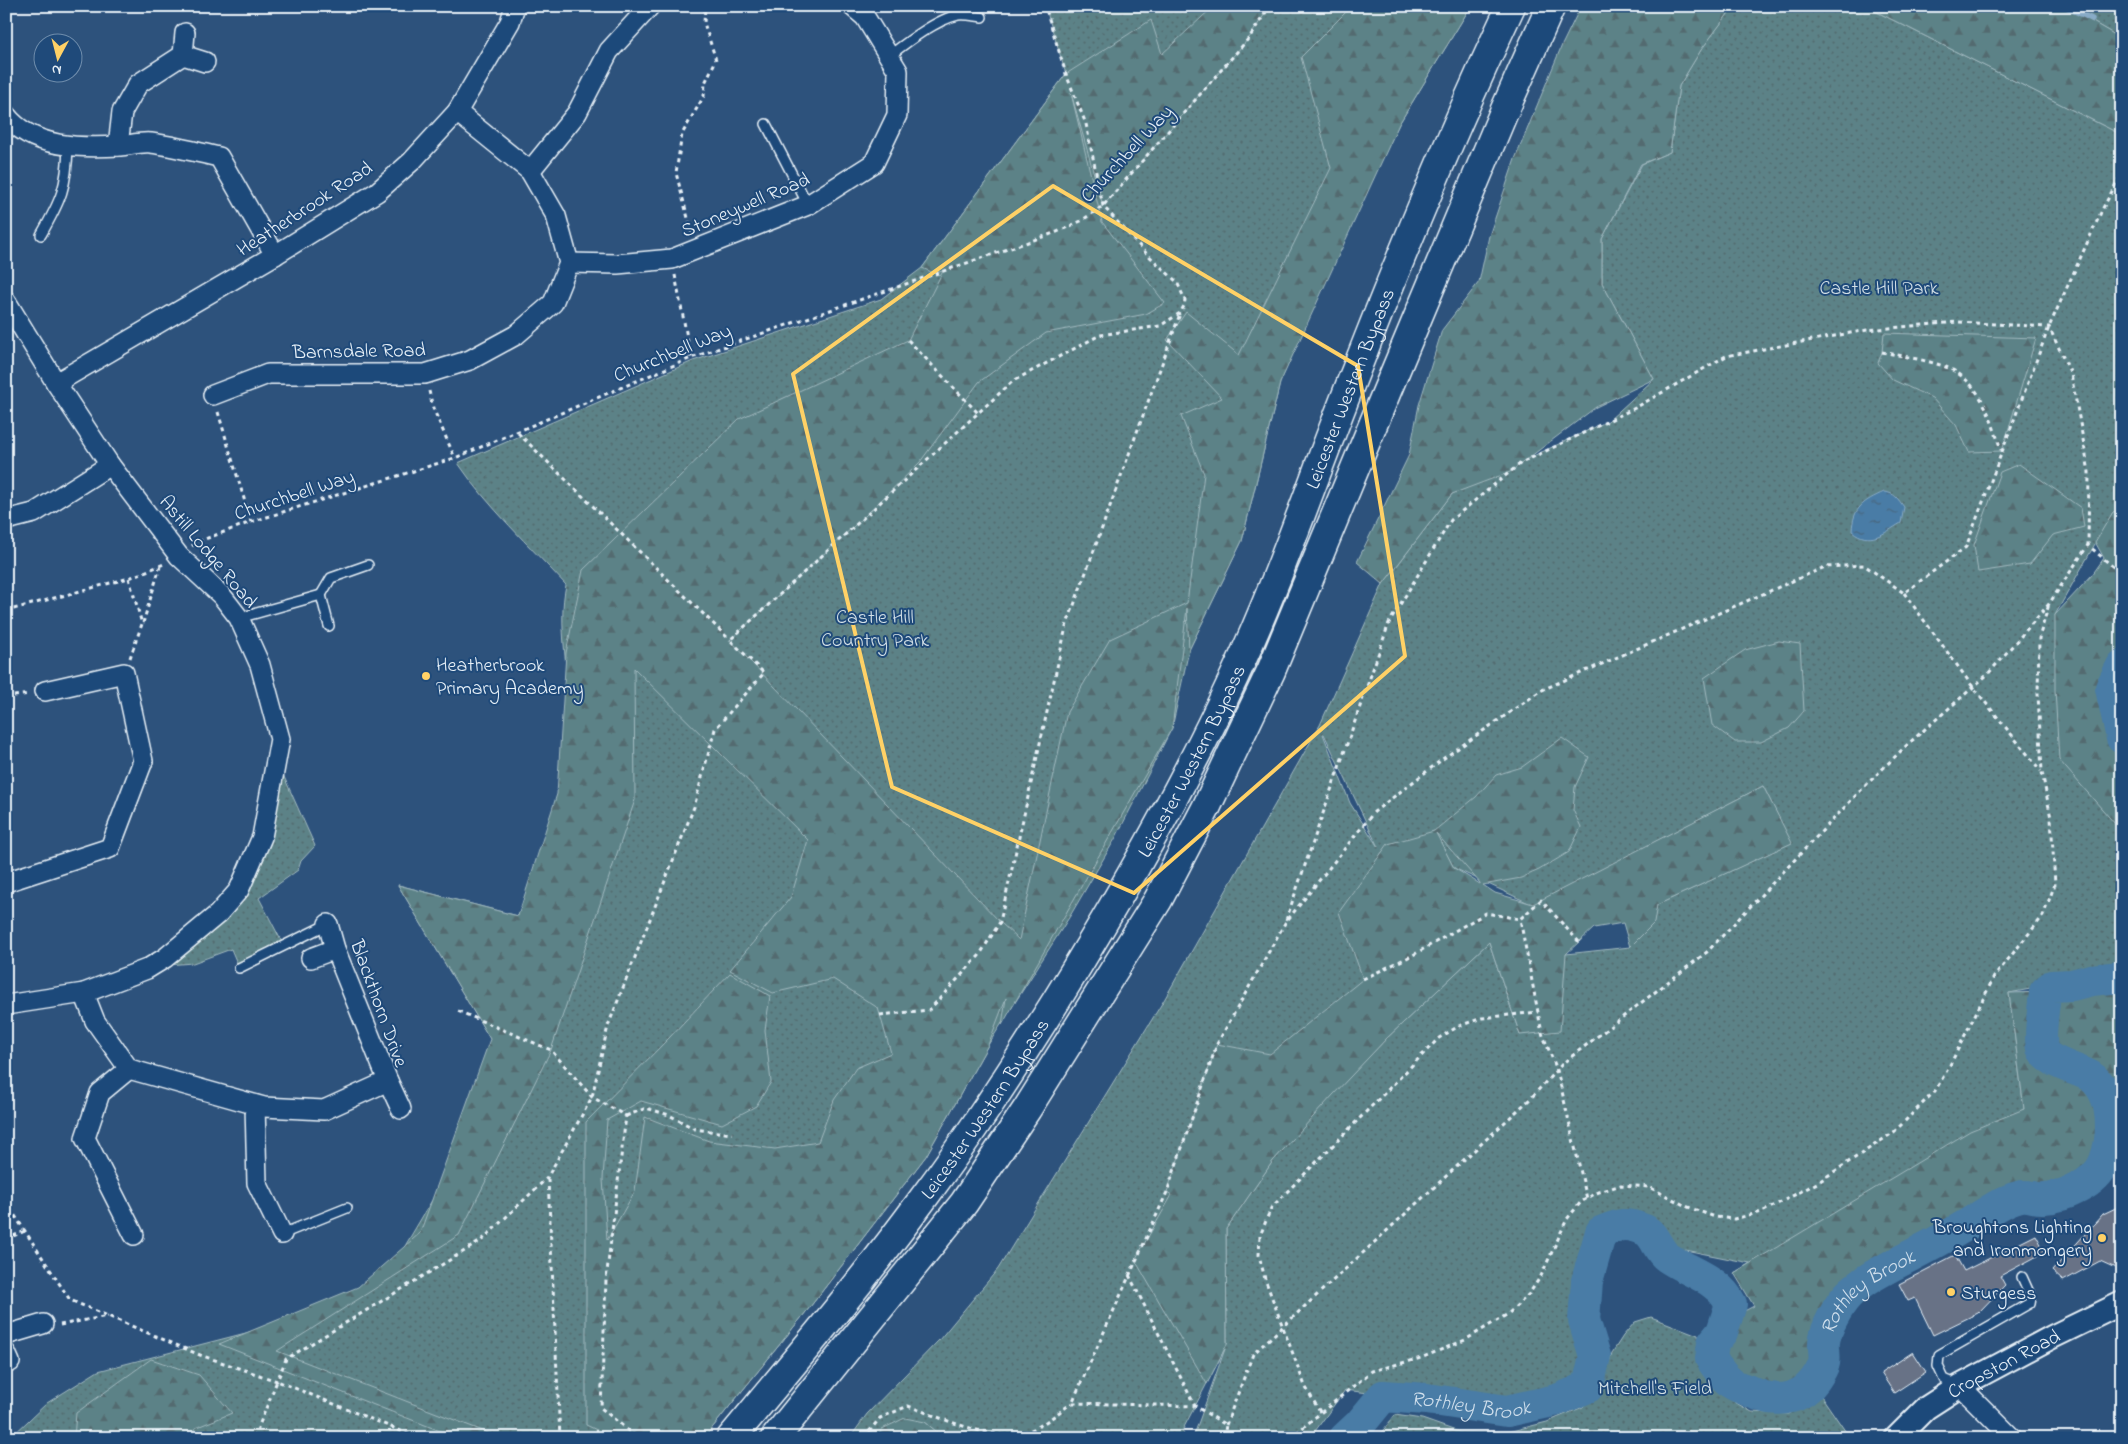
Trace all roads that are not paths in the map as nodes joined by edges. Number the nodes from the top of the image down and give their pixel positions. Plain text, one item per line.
1 (515, 6) edge
2 (650, 6) edge
3 (852, 6) edge
4 (1511, 6) edge
5 (1551, 6) edge
6 (982, 17) dead end
7 (185, 33) dead end
8 (183, 55) junction
9 (888, 56) junction
10 (205, 62) dead end
11 (457, 112) junction
12 (6, 115) edge
13 (766, 124) dead end
14 (68, 146) junction
15 (118, 146) junction
16 (530, 171) junction
17 (808, 205) junction
18 (41, 235) dead end
19 (275, 255) junction
20 (569, 263) junction
21 (6, 301) edge
22 (56, 383) junction
23 (213, 395) road end
24 (110, 466) junction
25 (6, 520) edge
26 (368, 566) dead end
27 (321, 594) junction
28 (239, 618) junction
29 (329, 626) dead end
30 (44, 692) dead end
31 (6, 882) edge
32 (328, 924) joint
33 (335, 949) junction
34 (311, 958) dead end
35 (239, 968) dead end
36 (84, 993) junction
37 (6, 1005) edge
38 (129, 1069) junction
39 (388, 1081) junction
40 (255, 1105) junction
41 (401, 1109) dead end
42 (347, 1208) dead end
43 (282, 1234) joint
44 (134, 1235) dead end
45 (2022, 1277) dead end
46 (2122, 1303) edge
47 (43, 1324) road end
48 (6, 1335) edge
49 (1960, 1386) junction
50 (731, 1438) edge
51 (775, 1438) edge
52 (1896, 1438) edge
53 (2012, 1438) edge

1 - 11 street, Heatherbrook Road
2 - 16 street
3 - 9 street, Stoneywell Road
4 - 50 highway, Leicester Western Bypass
5 - 51 highway, Leicester Western Bypass
6 - 9 lane
7 - 8 street
8 - 10 street
8 - 15 street
9 - 17 street, Stoneywell Road
11 - 16 street
11 - 19 street, Heatherbrook Road
12 - 14 street
13 - 17 lane
14 - 15 street
14 - 18 lane
15 - 19 street
16 - 20 street
17 - 20 street, Stoneywell Road
19 - 22 street, Heatherbrook Road
20 - 23 street, Barnsdale Road
21 - 22 street, Astill Lodge Road
22 - 24 street, Astill Lodge Road
24 - 25 street
24 - 28 street, Astill Lodge Road
26 - 27 lane
27 - 28 lane
27 - 29 lane
28 - 36 street, Astill Lodge Road
30 - 31 street
32 - 33 street, Blackthorn Drive
32 - 35 lane
33 - 34 street
33 - 39 street, Blackthorn Drive
36 - 37 street, Astill Lodge Road
36 - 38 street
38 - 40 street, Blackthorn Drive
38 - 44 street
39 - 40 street, Blackthorn Drive
39 - 41 street
40 - 43 street
42 - 43 lane
45 - 49 lane
46 - 49 street, Cropston Road
47 - 48 street
49 - 52 street, Cropston Road
49 - 53 street

